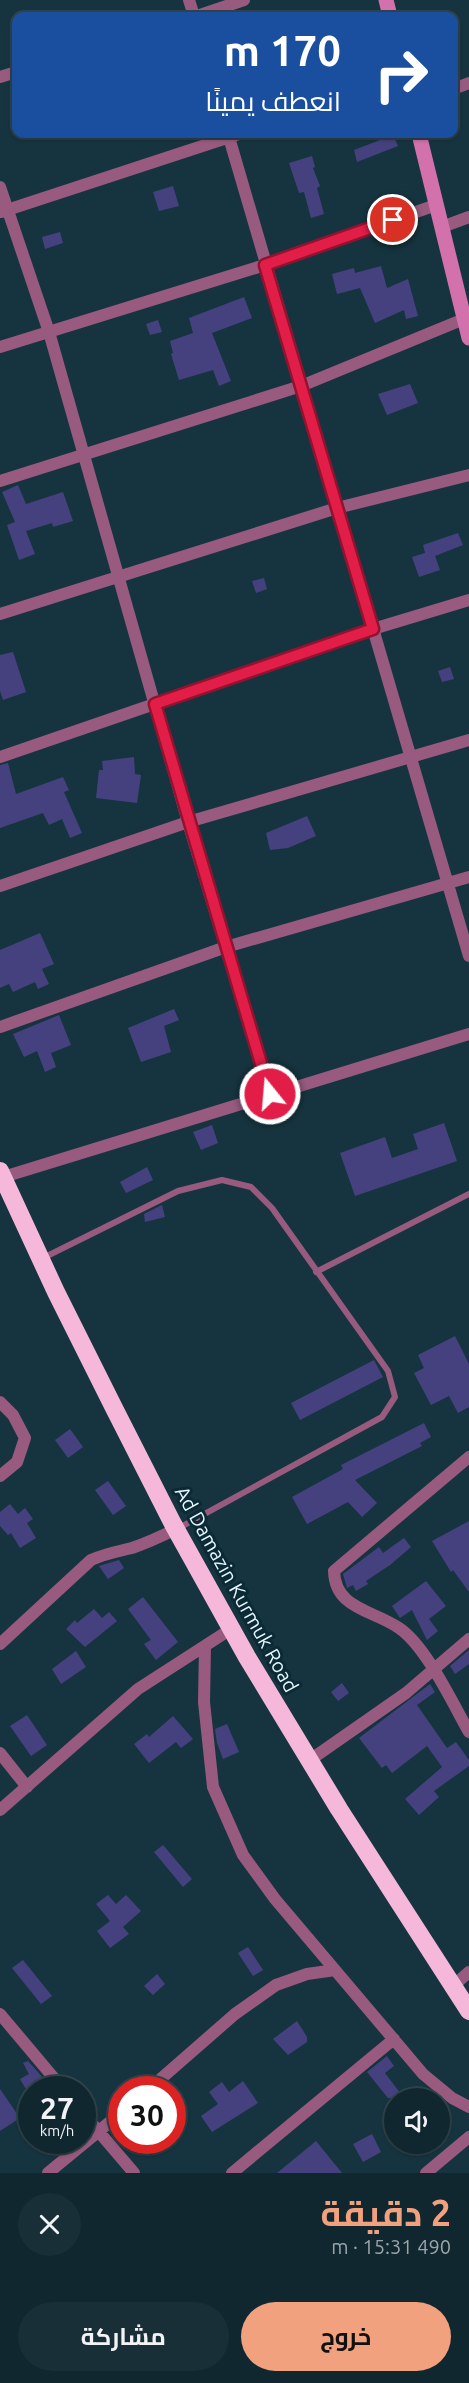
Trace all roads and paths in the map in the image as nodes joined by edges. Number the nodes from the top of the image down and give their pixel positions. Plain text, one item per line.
1 (244, 0) edge
2 (208, 12) edge
3 (223, 138) edge
4 (233, 138) edge
5 (420, 138) edge
6 (0, 187) edge
7 (436, 205) junction
8 (4, 211) edge
9 (469, 217) edge
10 (442, 227) junction
11 (265, 265) junction
12 (464, 319) junction
13 (49, 333) junction
14 (469, 338) edge
15 (0, 347) edge
16 (301, 386) junction
17 (84, 455) junction
18 (469, 475) edge
19 (0, 481) edge
20 (337, 508) junction
21 (118, 577) junction
22 (469, 600) edge
23 (0, 614) edge
24 (373, 629) junction
25 (155, 704) junction
26 (469, 740) edge
27 (0, 757) edge
28 (411, 757) junction
29 (189, 822) junction
30 (469, 877) edge
31 (448, 883) junction
32 (0, 886) edge
33 (226, 947) junction
34 (469, 956) edge
35 (0, 1027) edge
36 (469, 1034) edge
37 (270, 1094) junction
38 (1, 1175) edge
39 (469, 1194) edge
40 (41, 1259) junction
41 (316, 1272) junction
42 (0, 1402) edge
43 (469, 1457) edge
44 (0, 1476) edge
45 (176, 1529) junction
46 (231, 1629) junction
47 (469, 1639) edge
48 (0, 1644) edge
49 (205, 1646) junction
50 (434, 1671) junction
51 (469, 1732) edge
52 (0, 1753) edge
53 (310, 1760) junction
54 (27, 1786) junction
55 (0, 1810) edge
56 (335, 1970) junction
57 (469, 1972) edge
58 (453, 1986) junction
59 (469, 2011) edge
60 (0, 2014) edge
61 (394, 2039) junction
62 (52, 2076) edge
63 (164, 2076) edge
64 (469, 2107) edge
65 (108, 2124) edge
66 (96, 2128) edge
67 (99, 2132) junction
68 (469, 2137) edge
69 (48, 2173) edge
70 (134, 2173) edge
71 (232, 2173) edge
72 (426, 2173) edge

1 - 2 street
3 - 8 street
4 - 11 street
5 - 7 street
6 - 8 street
7 - 10 street
7 - 11 street
8 - 13 street
9 - 10 street
10 - 12 street
11 - 13 street
11 - 16 street
12 - 14 street
12 - 16 street
13 - 15 street
13 - 17 street
16 - 17 street
16 - 20 street
17 - 19 street
17 - 21 street
18 - 20 street
20 - 21 street
20 - 24 street
21 - 23 street
21 - 25 street
22 - 24 street
24 - 25 street
24 - 28 street
25 - 27 street
25 - 29 street
26 - 28 street
28 - 29 street
28 - 31 street
29 - 32 street
29 - 33 street
30 - 31 street
31 - 33 street
31 - 34 street
33 - 35 street
33 - 37 street
36 - 37 street
37 - 38 street
38 - 40 highway, Ad Damazin Kurmuk Road
39 - 41 lane
40 - 41 lane
40 - 45 highway, Ad Damazin Kurmuk Road
41 - 45 lane
42 - 44 street
43 - 50 street
45 - 46 highway, Ad Damazin Kurmuk Road
45 - 48 street
46 - 49 street
46 - 53 highway, Ad Damazin Kurmuk Road
47 - 50 street
49 - 54 street
49 - 56 street
50 - 51 street
50 - 53 street
52 - 54 street
53 - 58 highway, Ad Damazin Kurmuk Road
54 - 55 street
56 - 61 street
56 - 63 street
57 - 58 street
58 - 59 highway, Ad Damazin Kurmuk Road
60 - 62 street
61 - 64 street
61 - 71 street
65 - 67 street
66 - 67 street
67 - 69 street
67 - 70 street
68 - 72 street

